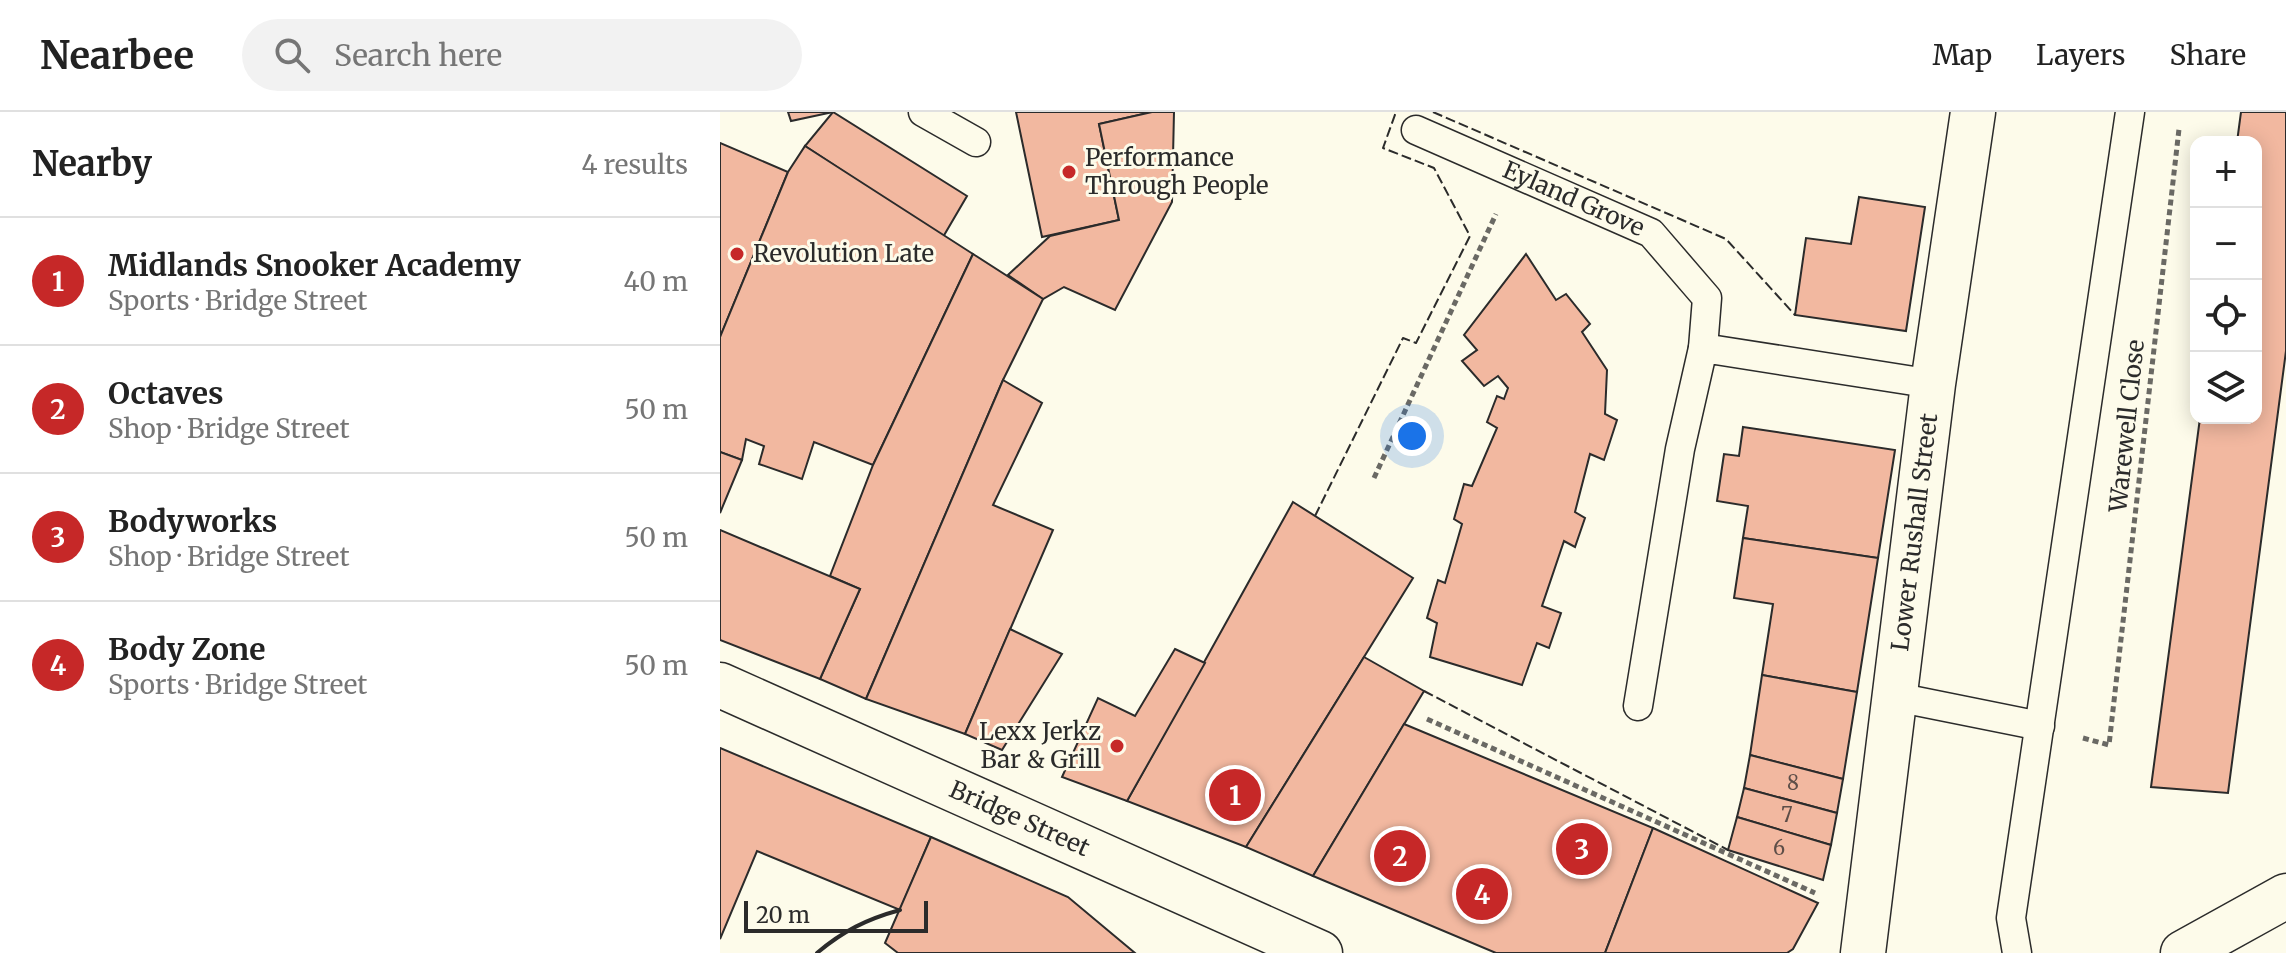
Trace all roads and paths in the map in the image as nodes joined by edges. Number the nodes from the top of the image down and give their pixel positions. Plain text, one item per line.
1 (923, 112) edge
2 (1973, 112) edge
3 (2130, 112) edge
4 (2179, 128) dead end
5 (1416, 130) dead end
6 (976, 142) dead end
7 (1515, 173) junction
8 (1703, 348) junction
9 (1933, 384) junction
10 (1374, 478) dead end
11 (720, 685) edge
12 (1896, 697) junction
13 (1638, 706) dead end
14 (1427, 719) dead end
15 (2040, 726) junction
16 (2109, 745) dead end
17 (2286, 896) edge
18 (1865, 934) edge
19 (1309, 950) edge
20 (2017, 953) edge
21 (2183, 953) edge

1 - 6 lane
2 - 9 street, Lower Rushall Street
3 - 15 lane
4 - 16 path, Warewell Close
5 - 7 lane, Eyland Grove
7 - 8 lane, Eyland Grove
7 - 10 path
8 - 9 lane
8 - 13 lane, Eyland Grove
9 - 12 street, Lower Rushall Street
11 - 19 street, Bridge Street
12 - 15 lane
12 - 18 street, Lower Rushall Street
14 - 18 path
15 - 20 lane
17 - 21 street

